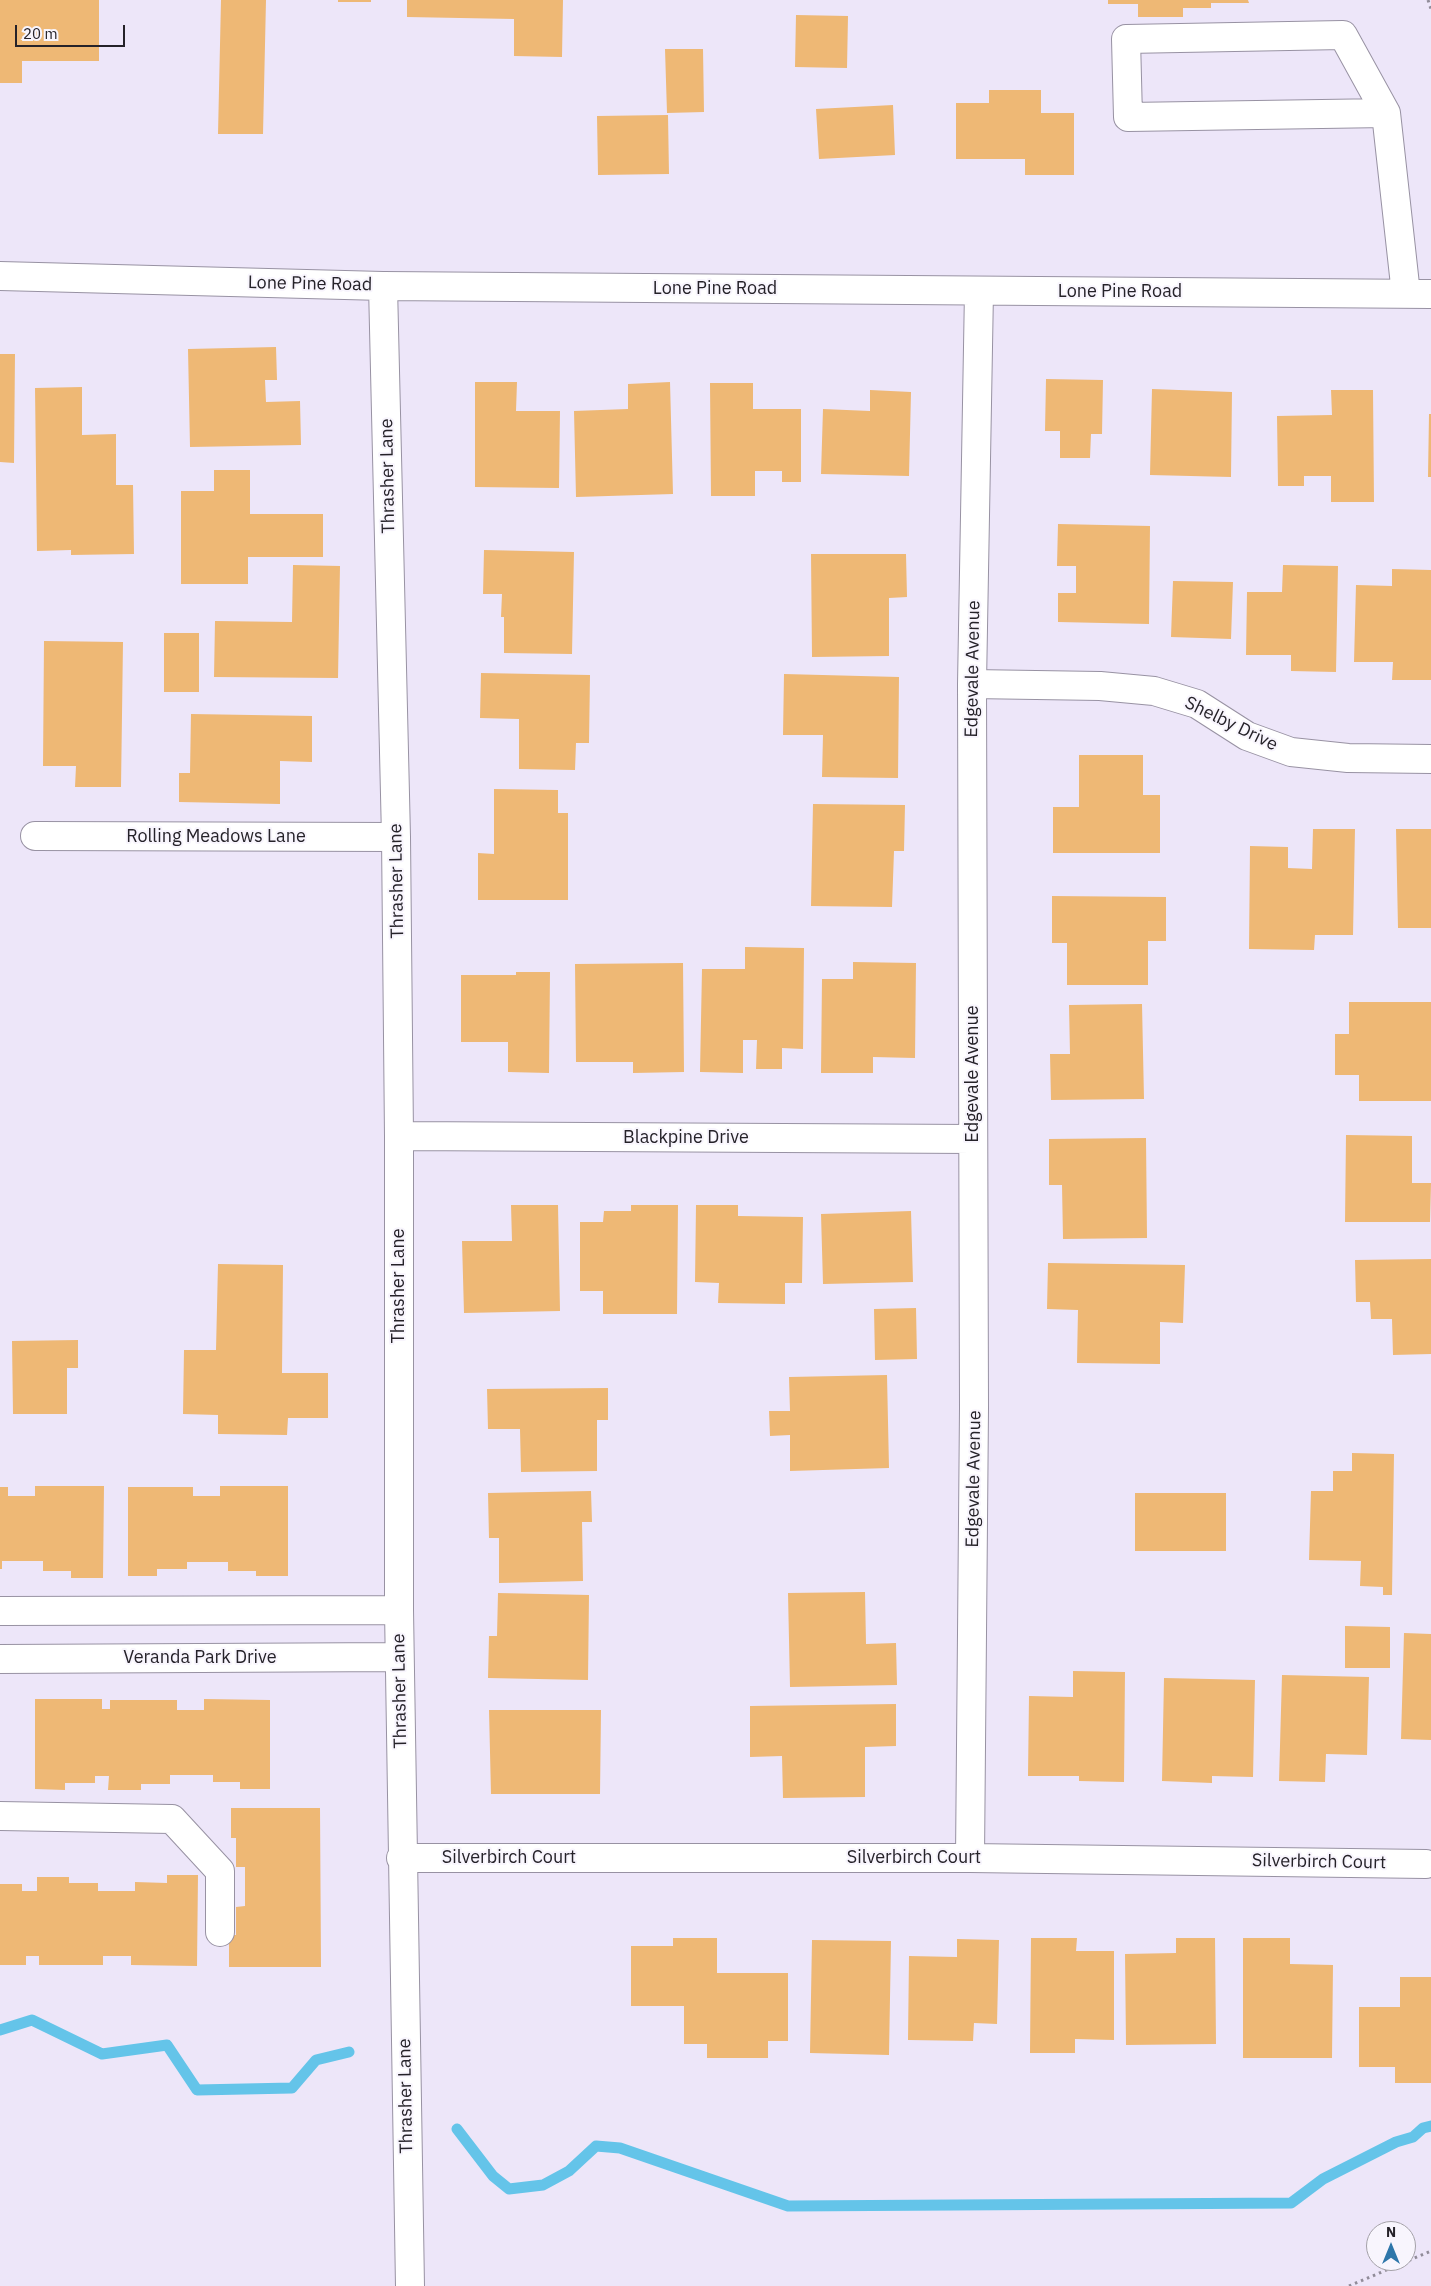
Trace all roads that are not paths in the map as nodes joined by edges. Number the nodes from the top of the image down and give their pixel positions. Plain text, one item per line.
1 (1386, 113) junction
2 (0, 276) edge
3 (383, 286) junction
4 (979, 291) junction
5 (1419, 294) edge
6 (972, 684) junction
7 (1431, 760) edge
8 (36, 836) dead end
9 (396, 837) junction
10 (399, 1136) junction
11 (973, 1139) junction
12 (399, 1610) junction
13 (0, 1611) edge
14 (399, 1657) junction
15 (0, 1659) edge
16 (0, 1816) edge
17 (402, 1858) junction
18 (970, 1858) junction
19 (1426, 1864) dead end
20 (220, 1932) dead end
21 (410, 2286) edge

1 - 1 street
1 - 5 street
2 - 3 street, Lone Pine Road
3 - 4 street, Lone Pine Road
3 - 9 street, Thrasher Lane
4 - 5 street, Lone Pine Road
4 - 6 street, Edgevale Avenue
6 - 7 street, Shelby Drive
6 - 11 street, Edgevale Avenue
8 - 9 street, Rolling Meadows Lane
9 - 10 street, Thrasher Lane
10 - 11 street, Blackpine Drive
10 - 12 street, Thrasher Lane
11 - 18 street, Edgevale Avenue
12 - 13 street
12 - 14 street, Thrasher Lane
14 - 15 street, Veranda Park Drive
14 - 17 street, Thrasher Lane
16 - 20 street
17 - 18 street, Silverbirch Court
17 - 21 street, Thrasher Lane
18 - 19 street, Silverbirch Court

